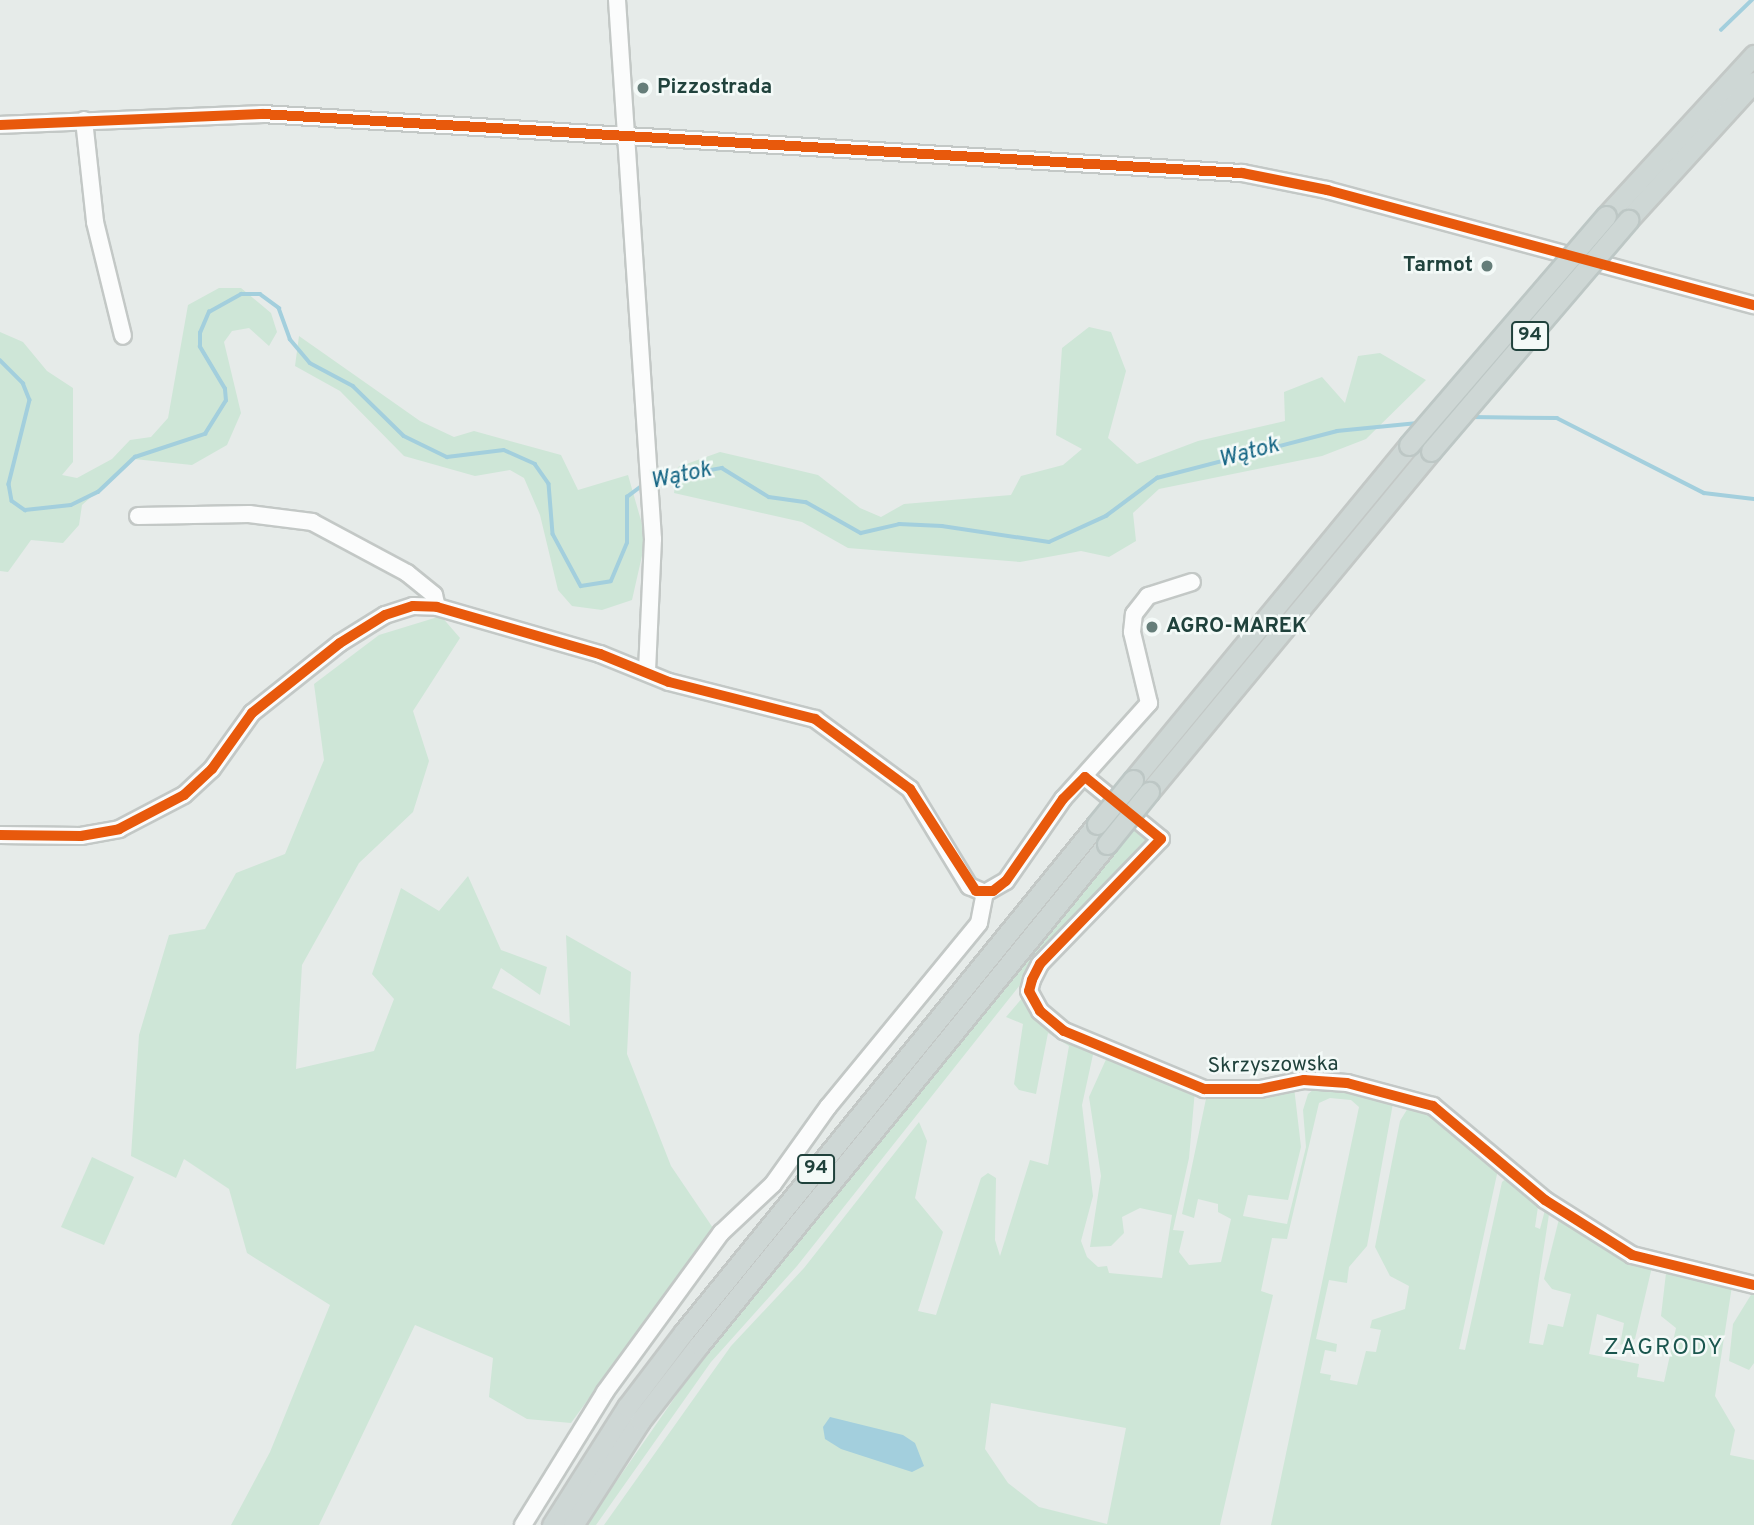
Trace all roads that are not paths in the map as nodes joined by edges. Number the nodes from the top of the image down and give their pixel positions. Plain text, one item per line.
1 (617, 0) edge
2 (1754, 55) edge
3 (1754, 82) edge
4 (84, 120) junction
5 (0, 125) edge
6 (625, 135) junction
7 (1754, 305) edge
8 (123, 336) dead end
9 (138, 516) dead end
10 (1192, 582) dead end
11 (437, 607) junction
12 (648, 671) junction
13 (1085, 777) junction
14 (1141, 786) junction
15 (0, 835) edge
16 (985, 893) junction
17 (1754, 1285) edge
18 (523, 1525) edge
19 (552, 1525) edge
20 (573, 1525) edge

1 - 6 street
2 - 14 main road, 94, bridge
3 - 14 main road, 94, bridge
4 - 5 street
4 - 6 street
4 - 8 street
6 - 7 street
6 - 12 street
9 - 11 street
10 - 13 street
11 - 12 street
11 - 15 street
12 - 16 street
13 - 16 street
13 - 17 street, Skrzyszowska
14 - 19 main road, 94, bridge
14 - 20 main road, 94, bridge
16 - 18 street

